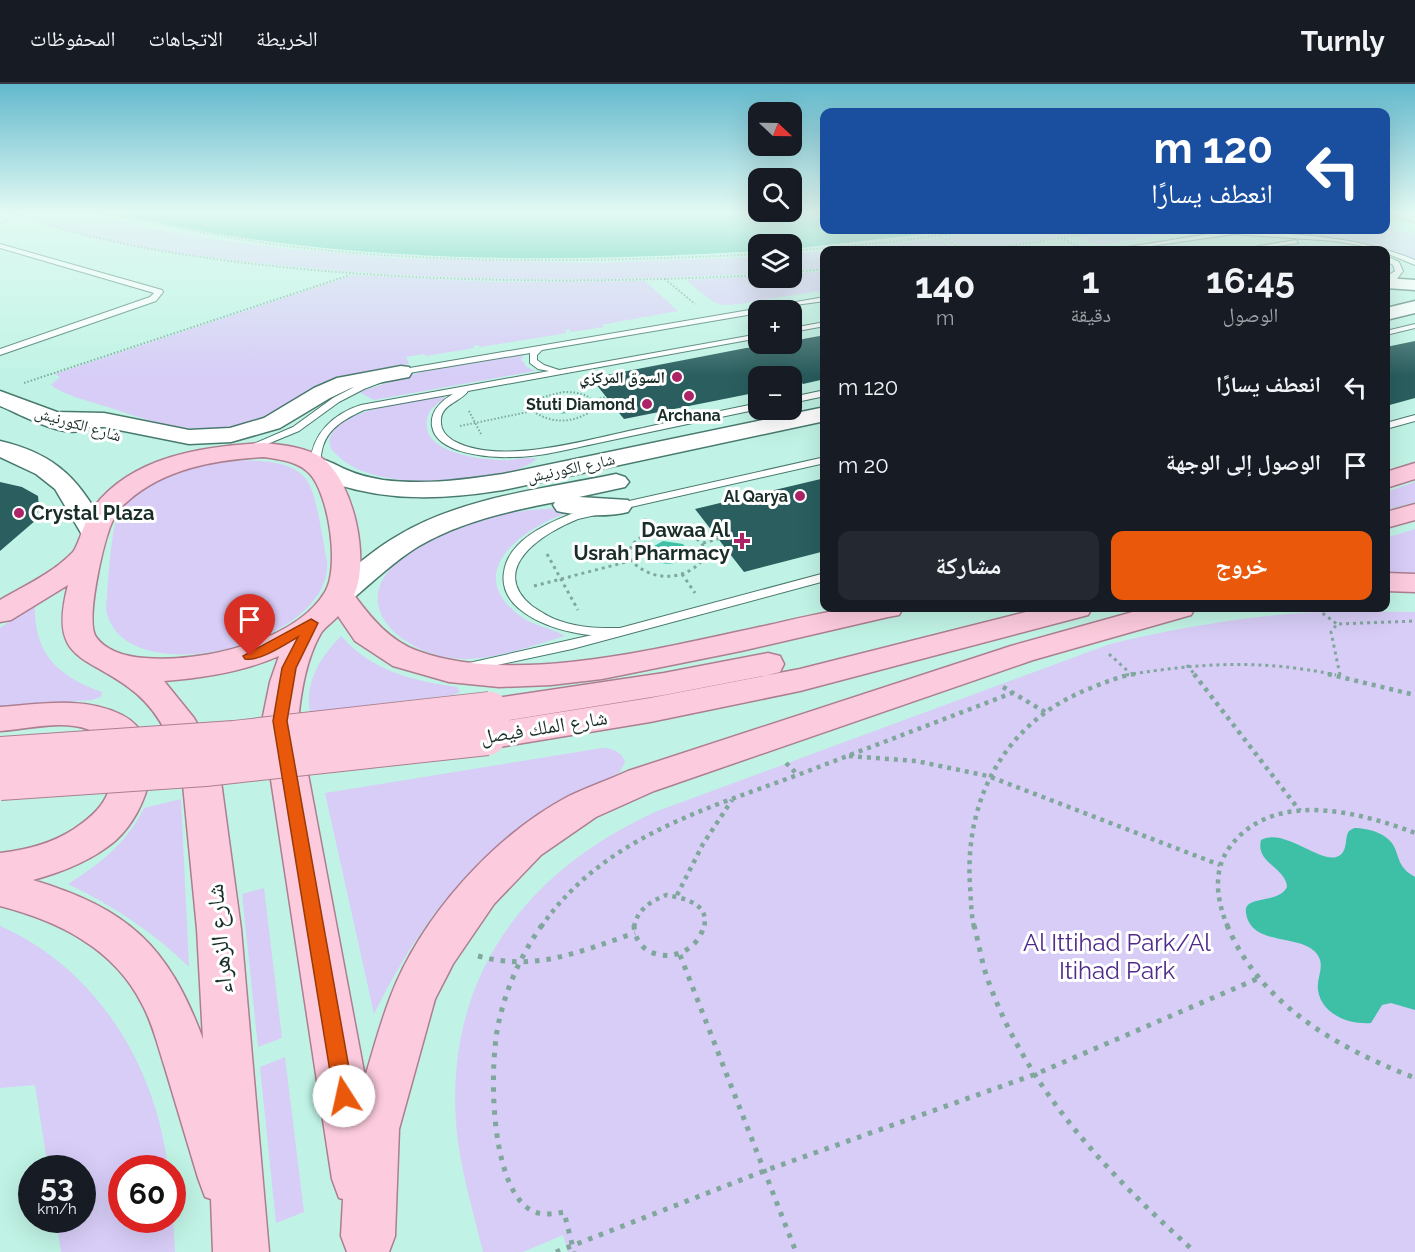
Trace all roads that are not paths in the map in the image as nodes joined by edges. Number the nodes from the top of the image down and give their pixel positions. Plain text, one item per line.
1 (71, 267) edge
2 (1397, 267) edge
3 (1390, 279) edge
4 (1390, 282) edge
5 (1415, 285) edge
6 (1415, 291) edge
7 (1390, 296) edge
8 (820, 300) edge
9 (802, 303) edge
10 (1415, 308) edge
11 (748, 313) edge
12 (1390, 313) edge
13 (820, 325) edge
14 (1415, 326) edge
15 (802, 328) edge
16 (1390, 332) edge
17 (748, 338) edge
18 (541, 347) junction
19 (2, 350) edge
20 (564, 371) junction
21 (401, 372) junction
22 (482, 385) junction
23 (820, 394) edge
24 (0, 398) edge
25 (802, 398) edge
26 (748, 408) edge
27 (820, 415) edge
28 (1415, 418) edge
29 (50, 419) junction
30 (1390, 425) edge
31 (577, 434) joint
32 (820, 437) edge
33 (0, 448) edge
34 (235, 451) junction
35 (820, 461) edge
36 (316, 464) junction
37 (1415, 471) edge
38 (526, 477) junction
39 (1390, 479) edge
40 (619, 506) junction
41 (1415, 512) edge
42 (1390, 519) edge
43 (91, 543) junction
44 (820, 578) edge
45 (1390, 582) edge
46 (1415, 583) edge
47 (330, 604) junction
48 (870, 612) edge
49 (984, 612) edge
50 (1062, 612) edge
51 (1114, 612) edge
52 (1166, 612) edge
53 (0, 613) edge
54 (625, 631) junction
55 (1023, 653) junction
56 (112, 663) junction
57 (448, 670) junction
58 (0, 719) edge
59 (489, 724) junction
60 (0, 756) edge
61 (0, 781) edge
62 (0, 870) edge
63 (0, 889) edge
64 (240, 1238) edge
65 (369, 1244) edge

1 - 19 lane
2 - 3 lane
4 - 5 main road
6 - 7 main road
8 - 9 lane
10 - 12 main road
11 - 18 lane
13 - 15 lane
14 - 16 lane
17 - 20 lane
18 - 20 lane
18 - 21 lane
20 - 22 lane
21 - 29 main road
21 - 34 lane
22 - 36 lane
22 - 38 lane
23 - 25 lane
24 - 29 main road, شارع الكورنيش
26 - 31 lane
27 - 38 main road, شارع الكورنيش
28 - 30 lane
29 - 34 main road, شارع الكورنيش
31 - 38 main road
32 - 38 main road, شارع الكورنيش
33 - 43 main road
34 - 36 main road
34 - 43 main road
35 - 40 lane
36 - 38 main road, شارع الكورنيش
36 - 47 main road
37 - 39 main road
38 - 40 main road
38 - 47 main road, شارع الكورنيش
40 - 54 lane
41 - 42 main road
43 - 53 main road
43 - 56 main road, شارع الزهراء
44 - 54 lane
45 - 46 main road
47 - 56 main road
47 - 57 main road
47 - 65 main road
48 - 57 main road
49 - 59 main road, شارع الملك فيصل
50 - 59 main road, شارع الملك فيصل
51 - 55 main road
52 - 55 main road
54 - 57 lane
55 - 65 main road
56 - 64 main road, شارع الزهراء
58 - 62 main road
59 - 60 main road, شارع الملك فيصل, bridge
59 - 61 main road, شارع الملك فيصل, bridge
63 - 64 main road

